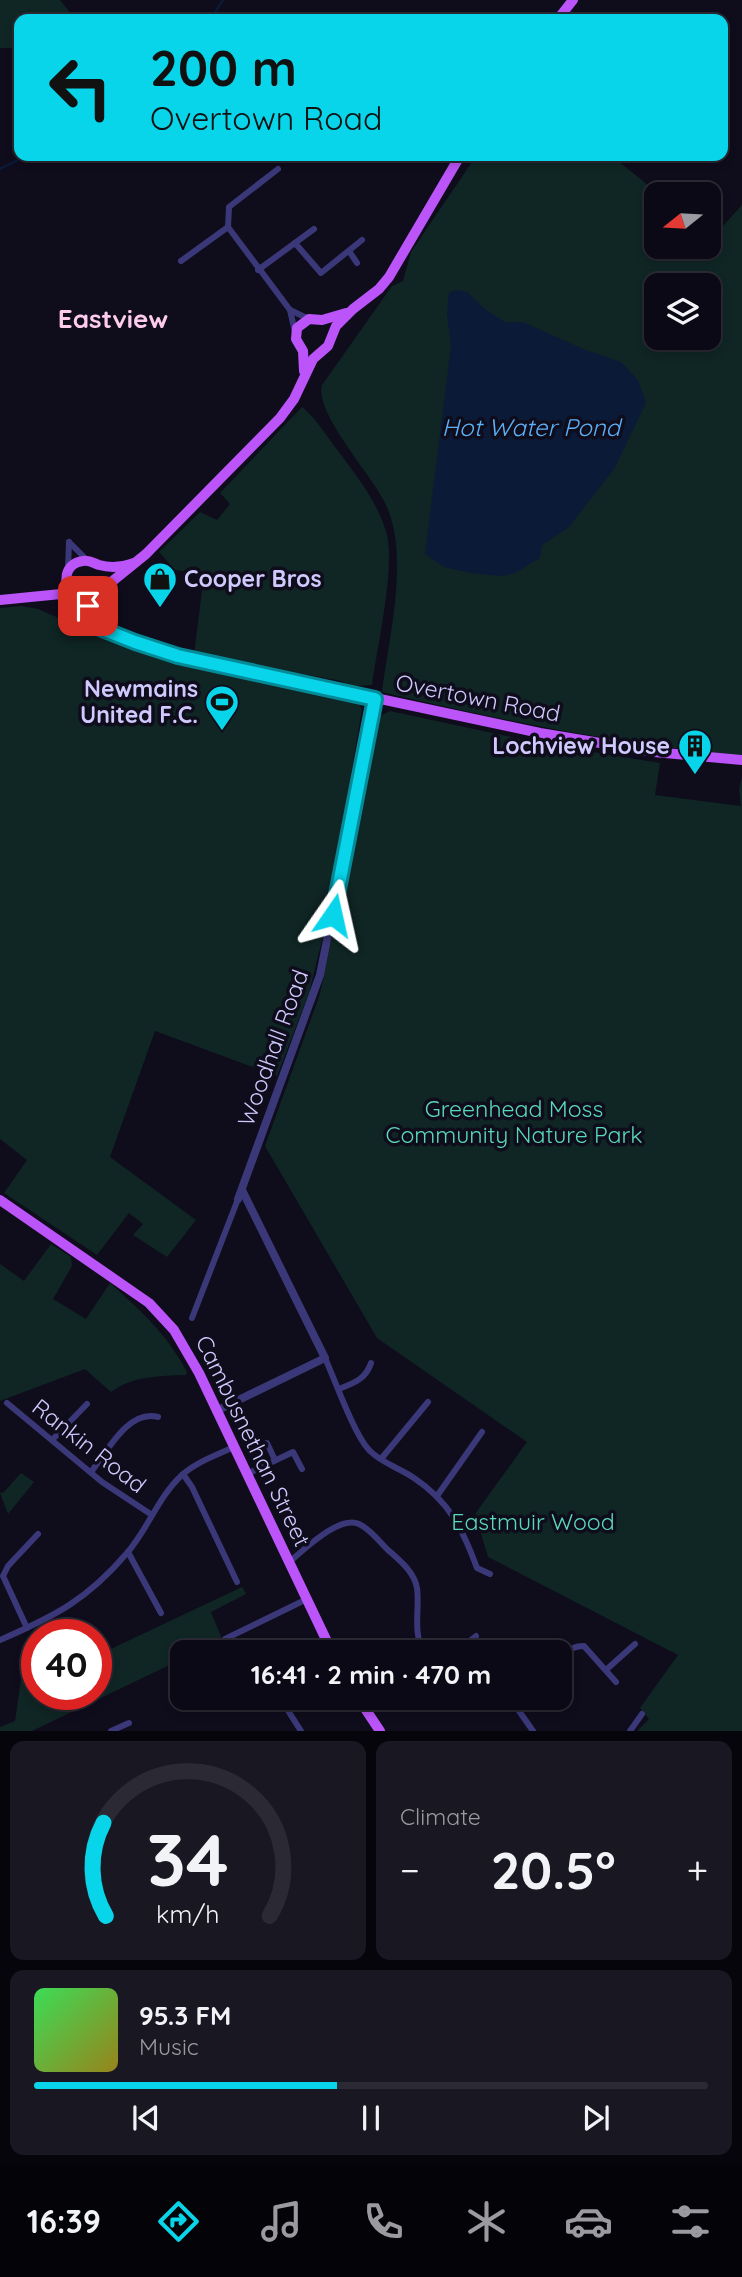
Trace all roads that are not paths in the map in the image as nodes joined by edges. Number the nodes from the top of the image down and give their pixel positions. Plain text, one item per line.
1 (573, 0) edge
2 (562, 14) edge
3 (457, 161) edge
4 (278, 169) dead end
5 (228, 227) junction
6 (314, 229) dead end
7 (362, 240) dead end
8 (295, 243) junction
9 (349, 251) junction
10 (181, 261) dead end
11 (357, 263) dead end
12 (258, 270) junction
13 (353, 309) junction
14 (290, 310) junction
15 (309, 319) junction
16 (322, 320) junction
17 (296, 334) junction
18 (331, 337) junction
19 (303, 351) junction
20 (316, 354) junction
21 (300, 384) junction
22 (136, 562) junction
23 (93, 563) junction
24 (66, 574) junction
25 (102, 591) junction
26 (46, 594) junction
27 (72, 596) junction
28 (0, 600) edge
29 (84, 600) junction
30 (94, 617) junction
31 (375, 699) junction
32 (742, 760) edge
33 (240, 1195) junction
34 (0, 1200) edge
35 (192, 1318) dead end
36 (325, 1358) junction
37 (371, 1363) dead end
38 (339, 1389) junction
39 (428, 1402) dead end
40 (6, 1403) dead end
41 (87, 1404) dead end
42 (216, 1411) junction
43 (158, 1417) dead end
44 (482, 1432) dead end
45 (52, 1440) junction
46 (267, 1443) dead end
47 (234, 1447) junction
48 (381, 1459) junction
49 (275, 1460) junction
50 (302, 1469) dead end
51 (91, 1472) junction
52 (247, 1474) junction
53 (183, 1475) junction
54 (437, 1496) junction
55 (152, 1515) junction
56 (38, 1534) dead end
57 (128, 1552) junction
58 (289, 1562) junction
59 (490, 1574) dead end
60 (237, 1582) dead end
61 (307, 1600) junction
62 (161, 1613) dead end
63 (23, 1619) edge
64 (46, 1619) edge
65 (21, 1631) edge
66 (475, 1636) dead end
67 (225, 1639) dead end
68 (0, 1640) edge
69 (326, 1640) edge
70 (419, 1640) edge
71 (470, 1640) edge
72 (635, 1644) dead end
73 (572, 1648) edge
74 (607, 1669) junction
75 (616, 1682) dead end
76 (288, 1710) edge
77 (366, 1710) edge
78 (517, 1710) edge
79 (642, 1714) dead end
80 (129, 1723) dead end
81 (111, 1731) edge
82 (301, 1731) edge
83 (380, 1731) edge
84 (533, 1731) edge
85 (630, 1731) edge

1 - 2 main road
3 - 13 main road
4 - 5 street
5 - 10 street
5 - 12 street
6 - 8 street
7 - 9 street
8 - 9 street
8 - 12 street
9 - 11 street
12 - 14 street
13 - 16 main road
13 - 18 main road
14 - 15 street
14 - 17 street
15 - 16 main road
15 - 17 main road
16 - 18 main road
17 - 19 main road
18 - 20 main road
19 - 20 main road
19 - 21 main road
20 - 21 main road
21 - 22 main road
22 - 23 main road
22 - 25 main road
23 - 24 main road
23 - 24 street
23 - 25 main road
24 - 26 main road
24 - 27 main road
25 - 29 main road
25 - 30 main road
26 - 27 main road
26 - 28 main road
27 - 29 main road
29 - 30 main road, Overtown Road
30 - 31 main road, Overtown Road
31 - 32 main road, Overtown Road
31 - 33 street, Woodhall Road
33 - 35 street, Woodhall Road
33 - 36 street
34 - 42 main road, Cambusnethan Street
36 - 38 street
36 - 42 street
37 - 38 street
38 - 48 street
39 - 48 street
40 - 45 street, Rankin Road
41 - 45 street
42 - 47 main road, Cambusnethan Street
43 - 51 street
44 - 54 street
45 - 51 street, Rankin Road
46 - 49 street
47 - 52 main road, Cambusnethan Street
47 - 53 street
48 - 54 street
49 - 50 street
49 - 52 street
51 - 55 street, Rankin Road
52 - 58 main road, Cambusnethan Street
53 - 55 street
53 - 60 street
54 - 59 street
55 - 57 street
56 - 63 street
57 - 62 street
57 - 64 street
58 - 61 main road, Cambusnethan Street
58 - 70 street
61 - 67 street
61 - 69 main road, Cambusnethan Street
65 - 68 street
66 - 71 street
72 - 74 street
73 - 74 street
74 - 75 street
76 - 82 street
77 - 83 main road
78 - 84 street
79 - 85 street
80 - 81 street

